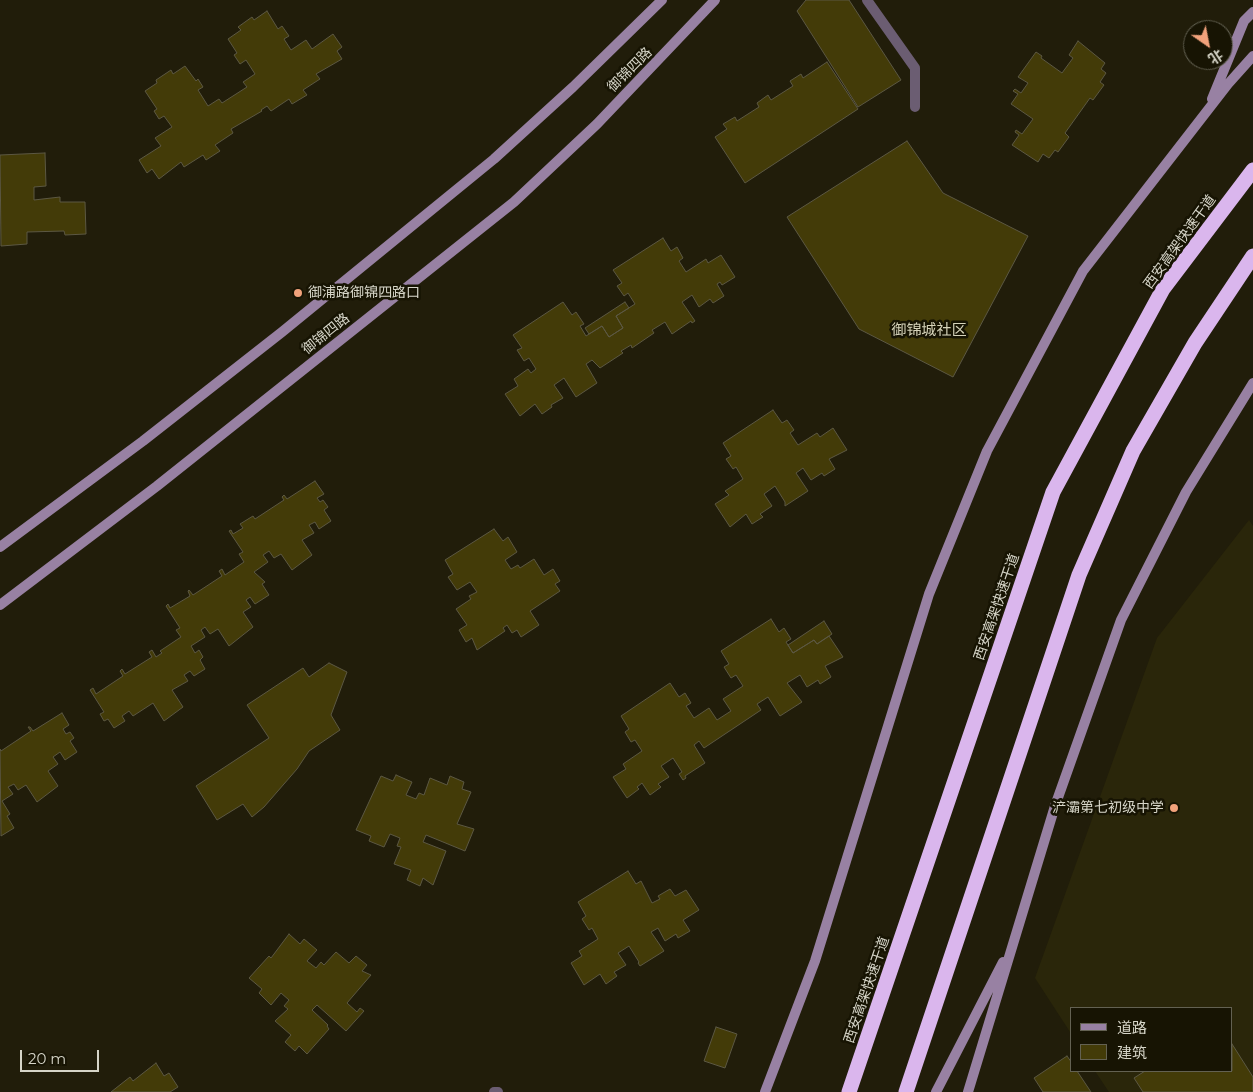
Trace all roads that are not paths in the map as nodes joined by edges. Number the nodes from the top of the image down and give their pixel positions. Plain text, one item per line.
1 (662, 0) edge
2 (714, 0) edge
3 (867, 0) edge
4 (1253, 12) edge
5 (1253, 56) edge
6 (915, 107) dead end
7 (1207, 111) junction
8 (1253, 170) edge
9 (1253, 256) edge
10 (1253, 383) edge
11 (0, 546) edge
12 (0, 605) edge
13 (1015, 939) junction
14 (494, 1092) edge
15 (498, 1092) edge
16 (765, 1092) edge
17 (850, 1092) edge
18 (906, 1092) edge
19 (936, 1092) edge
20 (968, 1092) edge

1 - 11 main road, 御锦四路
2 - 12 main road, 御锦四路
3 - 6 street
4 - 7 main road
5 - 7 main road
7 - 16 main road
8 - 17 highway, 西安高架快速干道
9 - 18 highway
10 - 13 main road
13 - 19 main road
13 - 20 main road
14 - 15 street

